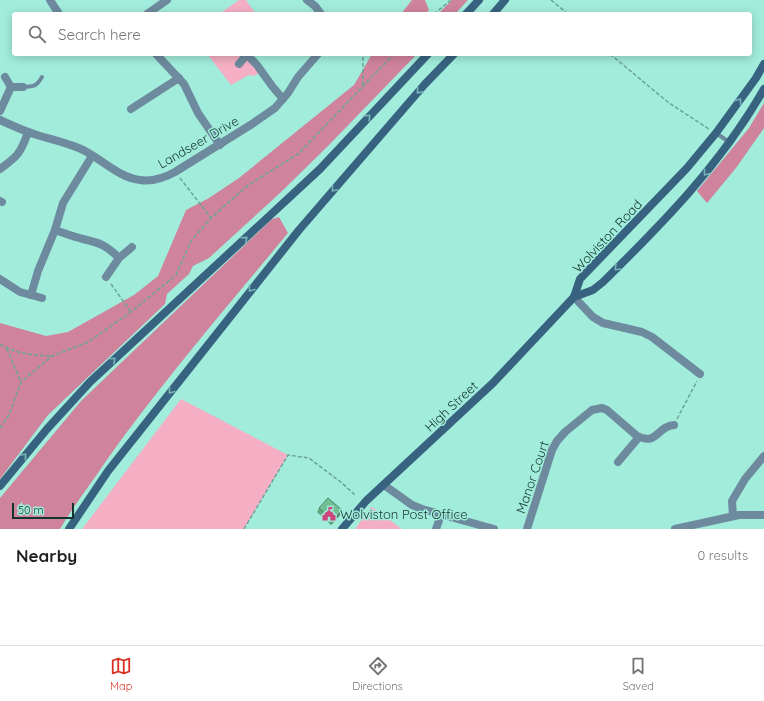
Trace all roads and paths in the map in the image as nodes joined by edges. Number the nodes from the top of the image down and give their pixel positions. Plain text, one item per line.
1 (50, 0) edge
2 (168, 0) edge
3 (307, 0) edge
4 (451, 0) edge
5 (479, 0) edge
6 (505, 0) edge
7 (551, 0) edge
8 (58, 12) edge
9 (150, 12) edge
10 (320, 12) edge
11 (436, 12) edge
12 (468, 12) edge
13 (494, 12) edge
14 (566, 12) edge
15 (158, 56) edge
16 (245, 56) edge
17 (248, 56) edge
18 (316, 56) edge
19 (363, 56) edge
20 (392, 56) edge
21 (426, 56) edge
22 (452, 56) edge
23 (612, 56) edge
24 (239, 64) dead end
25 (764, 64) edge
26 (5, 77) dead end
27 (42, 77) dead end
28 (179, 78) junction
29 (363, 85) junction
30 (11, 87) junction
31 (23, 87) joint
32 (764, 88) edge
33 (283, 99) junction
34 (130, 109) dead end
35 (0, 111) edge
36 (0, 120) edge
37 (28, 132) junction
38 (716, 133) junction
39 (730, 142) junction
40 (220, 145) junction
41 (92, 156) junction
42 (0, 169) edge
43 (176, 172) junction
44 (211, 218) junction
45 (55, 230) junction
46 (132, 247) dead end
47 (119, 258) junction
48 (106, 277) joint
49 (0, 279) edge
50 (32, 295) junction
51 (42, 298) dead end
52 (574, 298) junction
53 (131, 312) junction
54 (0, 344) edge
55 (7, 349) junction
56 (52, 356) junction
57 (700, 374) joint
58 (20, 382) junction
59 (674, 425) joint
60 (0, 428) edge
61 (639, 437) junction
62 (764, 456) edge
63 (618, 462) dead end
64 (384, 485) junction
65 (0, 486) edge
66 (355, 496) dead end
67 (441, 515) junction
68 (764, 515) edge
69 (733, 516) junction
70 (69, 529) edge
71 (244, 529) edge
72 (342, 529) edge
73 (436, 529) edge
74 (494, 529) edge
75 (527, 529) edge
76 (675, 529) edge

1 - 8 street
2 - 9 street
3 - 10 street
4 - 11 path
5 - 12 street
6 - 13 street
7 - 14 path
15 - 28 street
16 - 24 street
17 - 33 street
18 - 33 street, Landseer Drive
19 - 29 path
20 - 29 path
65 -> 21 street
22 -> 70 street
23 - 38 path
38 -> 25 street, Wolviston Road
26 - 30 street
27 - 31 lane
28 - 34 street
28 - 40 street
29 - 44 path
30 - 31 street
30 - 35 street
32 - 39 street, Wolviston Road
33 - 40 street, Landseer Drive
36 - 37 street, Landseer Drive
37 - 41 street, Landseer Drive
37 - 42 street
38 - 39 lane
38 - 52 street, Wolviston Road
39 -> 52 street, Wolviston Road
40 - 43 street, Landseer Drive
41 - 43 street, Landseer Drive
41 - 45 street
43 - 44 path
44 - 53 path
45 - 47 street
45 - 50 street
46 - 47 street
47 - 48 street
48 - 53 path
49 - 50 street
50 - 51 street
52 - 57 street
52 - 64 street, High Street
53 - 56 path
54 - 55 path
55 - 56 path
55 - 58 path
56 - 58 path
57 - 59 path
58 - 60 path
59 - 61 street
61 - 63 street
61 - 75 street, Manor Court
62 - 69 street
64 - 67 street
64 - 72 street, High Street
66 - 71 path
67 - 73 street
67 - 74 street
68 - 69 street
69 - 76 street

